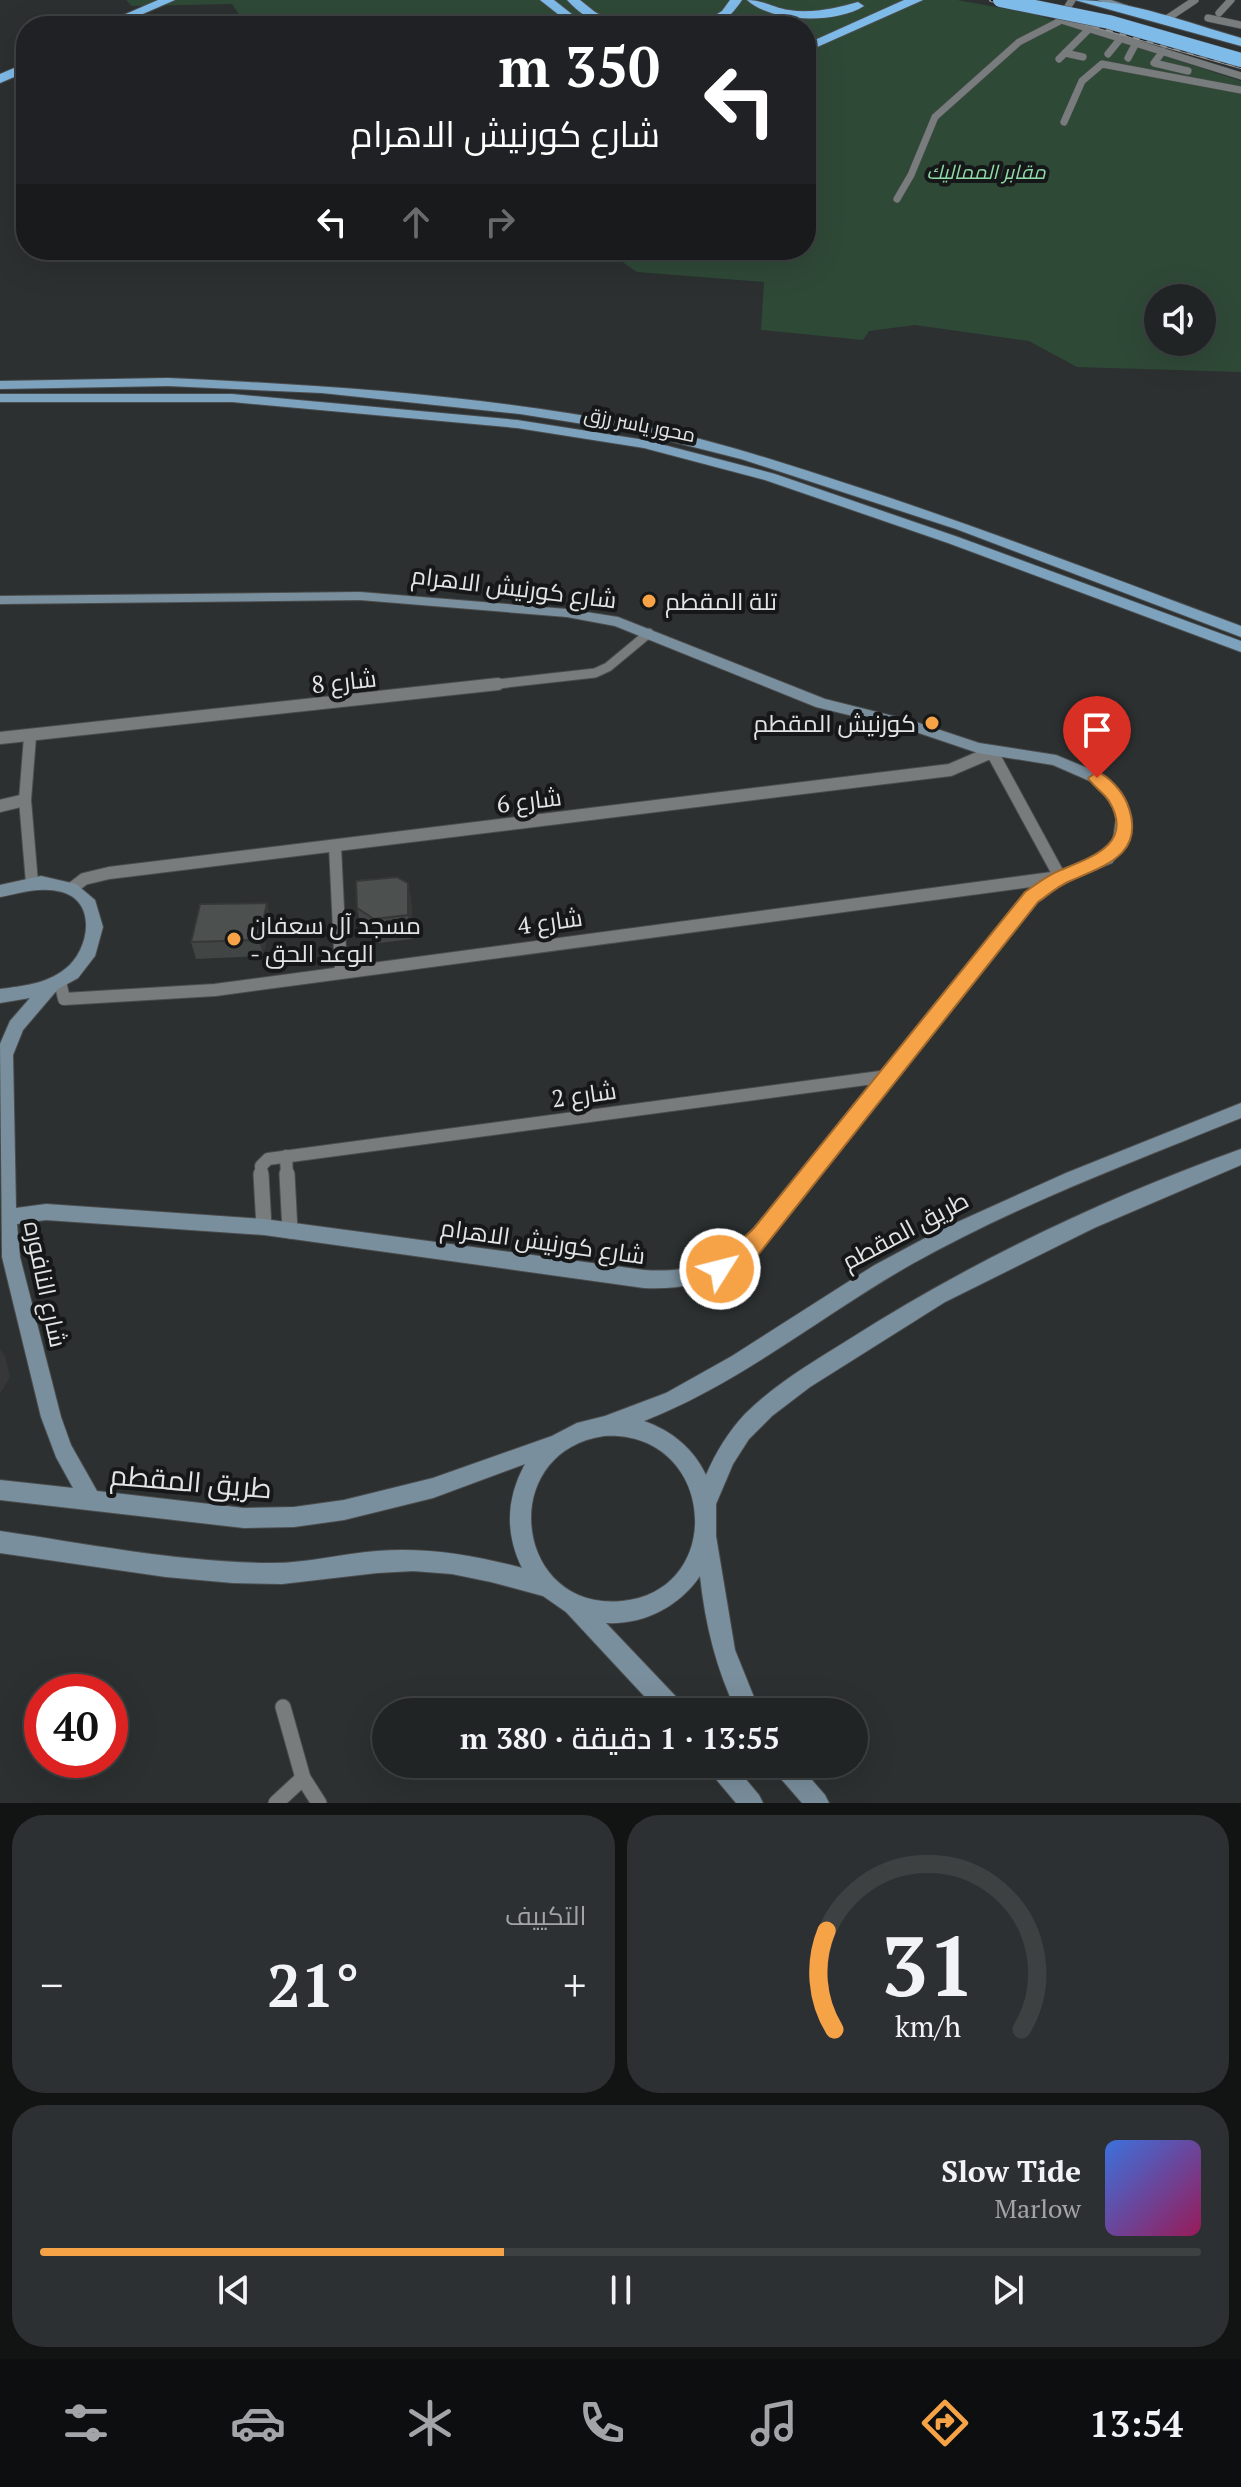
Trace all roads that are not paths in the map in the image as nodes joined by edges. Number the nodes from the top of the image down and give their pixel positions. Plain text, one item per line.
1 (169, 0) edge
2 (185, 0) edge
3 (534, 0) edge
4 (546, 0) edge
5 (559, 0) edge
6 (573, 0) edge
7 (736, 0) edge
8 (753, 0) edge
9 (879, 0) edge
10 (917, 0) edge
11 (1001, 0) edge
12 (1029, 0) edge
13 (1061, 0) edge
14 (1072, 0) edge
15 (1081, 0) edge
16 (1101, 0) edge
17 (1195, 0) edge
18 (1231, 0) edge
19 (860, 7) edge
20 (1219, 13) dead end
21 (129, 16) edge
22 (146, 16) edge
23 (553, 16) edge
24 (568, 16) edge
25 (579, 16) edge
26 (593, 16) edge
27 (722, 16) edge
28 (1168, 18) junction
29 (1208, 18) dead end
30 (1061, 20) junction
31 (1241, 25) edge
32 (1090, 28) junction
33 (816, 30) edge
34 (1105, 33) junction
35 (816, 37) edge
36 (1027, 38) junction
37 (1121, 38) junction
38 (1041, 42) dead end
39 (1098, 43) dead end
40 (1136, 43) junction
41 (1241, 43) edge
42 (816, 44) edge
43 (1056, 49) dead end
44 (1163, 51) junction
45 (1108, 54) dead end
46 (1064, 55) junction
47 (1083, 57) dead end
48 (1241, 57) edge
49 (1128, 58) dead end
50 (1200, 63) junction
51 (1188, 71) junction
52 (1241, 76) edge
53 (1181, 78) junction
54 (1241, 90) edge
55 (1064, 122) dead end
56 (897, 199) dead end
57 (0, 385) edge
58 (0, 398) edge
59 (0, 600) edge
60 (1241, 632) edge
61 (649, 633) junction
62 (1241, 647) edge
63 (30, 737) junction
64 (0, 738) edge
65 (992, 752) junction
66 (25, 800) junction
67 (0, 806) edge
68 (335, 846) junction
69 (1060, 877) junction
70 (32, 883) junction
71 (71, 889) junction
72 (0, 891) edge
73 (341, 972) junction
74 (56, 983) junction
75 (0, 996) edge
76 (888, 1076) junction
77 (1241, 1110) edge
78 (286, 1156) junction
79 (1241, 1157) edge
80 (3, 1194) edge
81 (264, 1227) junction
82 (290, 1231) junction
83 (5, 1232) edge
84 (609, 1424) junction
85 (559, 1441) junction
86 (0, 1490) edge
87 (91, 1501) junction
88 (706, 1502) junction
89 (706, 1533) junction
90 (0, 1542) edge
91 (548, 1588) junction
92 (571, 1603) junction
93 (662, 1698) edge
94 (742, 1698) edge
95 (283, 1707) dead end
96 (303, 1778) junction
97 (730, 1778) edge
98 (795, 1778) edge
99 (276, 1803) edge
100 (319, 1803) edge
101 (751, 1803) edge
102 (817, 1803) edge

1 - 21 highway
2 - 22 highway
3 - 23 highway
4 - 24 highway
5 - 25 highway
6 - 26 highway
7 - 27 highway
8 - 19 highway
9 - 19 highway
10 - 42 highway
11 - 48 highway, bridge
12 - 48 highway, bridge
13 - 41 highway
14 - 30 street
15 - 41 highway
16 - 28 main road
17 - 28 street
18 - 20 street
19 - 33 highway
19 - 35 highway
28 - 41 main road
29 - 31 street
30 - 32 street
30 - 36 street
32 - 34 street
32 - 46 street
34 - 37 street
34 - 39 street
36 - 38 street
36 - 56 street
37 - 40 street
37 - 45 street
40 - 44 street
40 - 49 street
43 - 46 street
44 - 50 street
44 - 51 street
46 - 47 street
50 - 51 street
50 - 52 street
51 - 53 street
53 - 54 street
53 - 55 street
57 - 60 main road, محور ياسر رزق
58 - 62 main road, محور ياسر رزق
59 - 61 main road, شارع كورنيش الاهرام
61 - 63 street, شارع 8
61 - 65 main road, شارع كورنيش الاهرام
63 - 64 street
63 - 66 street
65 - 68 street, شارع 6
65 - 69 street
65 - 69 main road, شارع كورنيش الاهرام
66 - 67 street
66 - 70 street
68 - 71 street, شارع 6
68 - 73 street
69 - 73 street, شارع 4
69 - 76 main road, شارع كورنيش الاهرام
70 - 71 main road
70 - 72 main road
71 - 74 main road, شارع النافوره
73 - 74 street, شارع 4
74 - 75 main road
74 - 80 main road, شارع النافوره
76 - 78 street, شارع 2
76 - 82 main road, شارع كورنيش الاهرام
77 - 84 main road, طريق المقطم
78 - 81 street
78 - 82 street
79 - 88 main road
80 - 83 main road, شارع النافوره
81 - 82 main road, شارع كورنيش الاهرام
81 - 83 main road, شارع كورنيش الاهرام
83 - 87 main road, شارع النافوره
84 - 85 main road
84 - 88 main road
85 - 87 main road, طريق المقطم
85 - 91 main road
86 - 87 main road, طريق المقطم
88 - 89 main road
89 - 92 main road
89 - 94 main road
90 - 91 main road
91 - 92 main road
92 - 93 main road
95 - 96 street
96 - 99 street
96 - 100 street
97 - 101 main road
98 - 102 main road

